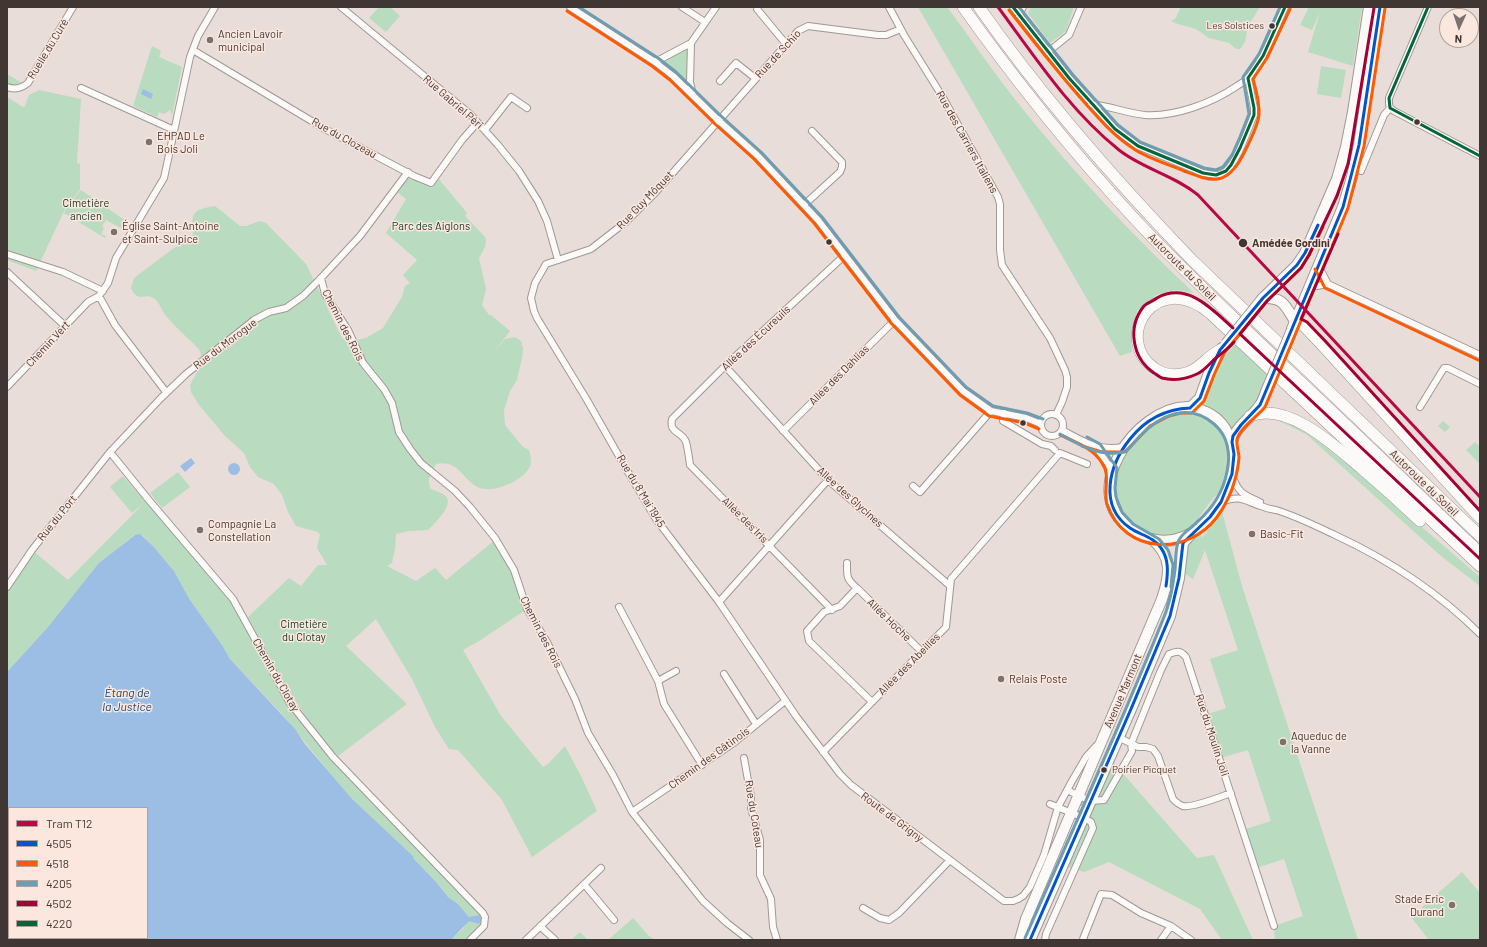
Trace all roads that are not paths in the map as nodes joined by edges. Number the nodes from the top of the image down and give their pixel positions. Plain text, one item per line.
1 (73, 7) edge
2 (215, 7) edge
3 (341, 7) edge
4 (570, 7) edge
5 (682, 7) edge
6 (716, 7) edge
7 (758, 7) edge
8 (889, 7) edge
9 (963, 7) edge
10 (979, 7) edge
11 (1013, 7) edge
12 (1023, 7) edge
13 (1081, 7) edge
14 (1285, 7) edge
15 (1369, 7) edge
16 (1380, 7) edge
17 (1428, 7) edge
18 (1019, 15) junction
19 (705, 22) junction
20 (901, 29) junction
21 (691, 43) junction
22 (786, 44) junction
23 (193, 50) junction
24 (1048, 52) junction
25 (655, 62) junction
26 (756, 78) junction
27 (1248, 78) junction
28 (720, 81) dead end
29 (7, 87) edge
30 (81, 88) dead end
31 (694, 96) junction
32 (1091, 104) junction
33 (527, 108) dead end
34 (1390, 108) junction
35 (718, 120) junction
36 (477, 123) junction
37 (174, 130) junction
38 (485, 130) junction
39 (812, 131) dead end
40 (1480, 156) edge
41 (408, 172) junction
42 (1357, 174) junction
43 (804, 205) junction
44 (7, 254) edge
45 (845, 255) junction
46 (558, 260) junction
47 (1319, 267) junction
48 (7, 272) edge
49 (321, 278) junction
50 (1328, 284) junction
51 (1310, 287) junction
52 (101, 293) junction
53 (1263, 298) junction
54 (895, 320) junction
55 (65, 326) junction
56 (1294, 326) junction
57 (1223, 347) junction
58 (1480, 356) edge
59 (725, 366) junction
60 (1480, 384) edge
61 (7, 387) edge
62 (166, 392) junction
63 (1420, 407) dead end
64 (1190, 408) junction
65 (991, 411) junction
66 (1004, 413) junction
67 (1056, 415) junction
68 (1250, 416) junction
69 (671, 424) joint
70 (1040, 424) junction
71 (783, 430) junction
72 (1062, 430) junction
73 (1232, 442) junction
74 (1096, 447) junction
75 (1123, 447) junction
76 (1058, 451) junction
77 (110, 452) junction
78 (1087, 464) dead end
79 (1112, 470) junction
80 (1232, 474) junction
81 (828, 480) junction
82 (913, 486) dead end
83 (1221, 502) junction
84 (1276, 510) junction
85 (1480, 518) edge
86 (1192, 533) junction
87 (1480, 536) edge
88 (1152, 539) junction
89 (770, 546) junction
90 (1480, 553) edge
91 (847, 563) dead end
92 (1480, 566) edge
93 (1480, 571) edge
94 (949, 585) junction
95 (1166, 586) junction
96 (7, 587) edge
97 (857, 588) junction
98 (1176, 596) junction
99 (719, 602) junction
100 (619, 607) dead end
101 (832, 610) junction
102 (1480, 634) edge
103 (922, 652) junction
104 (676, 671) dead end
105 (724, 674) dead end
106 (658, 682) junction
107 (785, 701) junction
108 (872, 701) junction
109 (796, 716) joint
110 (756, 724) junction
111 (1105, 734) junction
112 (1118, 737) junction
113 (1131, 744) junction
114 (823, 752) junction
115 (744, 758) dead end
116 (702, 765) junction
117 (1067, 790) junction
118 (1231, 794) junction
119 (1086, 795) junction
120 (1050, 804) dead end
121 (1058, 807) junction
122 (632, 812) junction
123 (1076, 818) junction
124 (950, 860) junction
125 (601, 868) dead end
126 (584, 884) junction
127 (863, 908) dead end
128 (614, 920) dead end
129 (540, 926) junction
130 (1171, 926) junction
131 (1274, 926) dead end
132 (1031, 939) edge
133 (470, 940) edge
134 (526, 940) edge
135 (555, 940) edge
136 (749, 940) edge
137 (777, 940) edge
138 (1020, 940) edge
139 (1045, 940) edge
140 (1084, 940) edge
141 (1161, 940) edge
142 (1191, 940) edge

1 - 29 street, Ruelle du Curé
2 - 23 street
3 - 36 street, Rue Gabriel Péri
4 - 25 street
5 - 19 street
6 - 19 street
7 - 22 street
8 - 20 street, Rue des Carriers Italiens
9 - 90 highway, Autoroute du Soleil
10 - 87 highway, Autoroute du Soleil
11 - 18 street
12 - 18 street
13 - 24 street
14 - 27 street
15 - 53 main road
16 - 42 main road
17 - 34 street
18 - 24 street
19 - 21 street
20 - 22 street, Rue de Schio
20 - 67 street, Rue des Carriers Italiens
21 - 25 street
21 - 31 street
22 - 26 street, Rue de Schio
23 - 37 street
23 - 41 street, Rue du Clozeau
24 - 32 street
25 - 31 street
26 - 28 street
26 - 35 street, Rue de Schio
27 - 32 street
27 - 32 street
30 - 37 street
31 - 35 street
33 - 38 street
34 - 40 street
34 - 42 street
35 - 43 street
35 - 46 street, Rue Guy Môquet
36 - 38 street, Rue Gabriel Péri
36 - 41 street, Rue du Clozeau
37 - 52 street
38 - 46 street, Rue Gabriel Péri
39 - 43 street
41 - 49 street, Rue du Morogue
42 - 47 main road
43 - 45 street
44 - 52 street
45 - 54 street
45 - 59 street, Allée des Écureuils
46 - 99 street, Rue du 8 Mai 1945
47 - 50 street
47 - 51 main road
48 - 55 street
49 - 62 street, Rue du Morogue
49 - 122 street, Chemin des Rois
50 - 51 street
50 - 58 street
51 - 56 main road
52 - 55 street, Chemin Vert
52 - 62 street
53 - 56 main road
53 - 57 main road, bridge
54 - 65 street
54 - 71 street, Allée des Dahlias
55 - 61 street, Chemin Vert
56 - 68 main road, bridge
56 - 85 highway
57 - 64 main road
57 - 92 highway
59 - 69 street, Allée des Écureuils
59 - 71 street, Allée des Glycines
60 - 63 street
62 - 77 street, Rue du Morogue
64 - 73 main road
64 - 75 main road
65 - 66 street
65 - 82 street
66 - 70 street
66 - 76 street
67 - 70 street
67 - 72 street
68 - 73 main road
68 - 93 highway
69 - 89 street, Allée des Iris
70 - 72 street
71 - 81 street, Allée des Glycines
72 - 74 street
73 - 80 main road
74 - 75 street
74 - 79 street
75 - 79 main road
76 - 78 street
76 - 94 street, Allée des Abeilles
77 - 96 street, Rue du Port
77 - 133 street, Chemin du Clotay
79 - 88 main road
80 - 83 main road
80 - 84 street
81 - 89 street
81 - 94 street, Allée des Glycines
83 - 84 street
83 - 86 main road
84 - 102 street
86 - 88 main road
86 - 98 main road, Avenue Marmont
88 - 95 main road, Avenue Marmont
89 - 99 street
89 - 101 street, Allée des Iris
91 - 97 street, Allée Hoche
94 - 103 street, Allée des Abeilles
95 - 111 main road, Avenue Marmont
95 - 119 main road, Avenue Marmont
97 - 101 street
97 - 103 street, Allée Hoche
98 - 112 main road, Avenue Marmont
98 - 119 main road, Avenue Marmont
99 - 107 street, Rue du 8 Mai 1945
100 - 106 street
101 - 108 street
103 - 108 street, Allée des Abeilles
104 - 106 street
105 - 110 street
106 - 116 street
107 - 109 street, Rue du 8 Mai 1945
107 - 110 street, Chemin des Gâtinois
108 - 114 street, Allée des Abeilles
109 - 114 street, Route de Grigny
110 - 116 street, Chemin des Gâtinois
111 - 117 street
111 - 119 main road, Avenue Marmont
112 - 113 street
112 - 119 main road, Avenue Marmont
113 - 118 street
113 - 118 street, Rue du Moulin Joli
113 - 119 street
114 - 124 street, Route de Grigny
115 - 137 street, Rue du Coteau
116 - 122 street, Chemin des Gâtinois
117 - 119 street
117 - 121 street
118 - 131 street, Rue du Moulin Joli
119 - 123 main road, Avenue Marmont
120 - 121 street
121 - 123 street
121 - 124 street, Route de Grigny
122 - 136 street, Chemin des Rois
123 - 132 main road, Avenue Marmont
123 - 138 main road, Avenue Marmont
123 - 139 street
124 - 127 street
125 - 126 street
126 - 128 street
126 - 129 street
129 - 134 street
129 - 135 street
130 - 140 street
130 - 141 street
130 - 142 street

